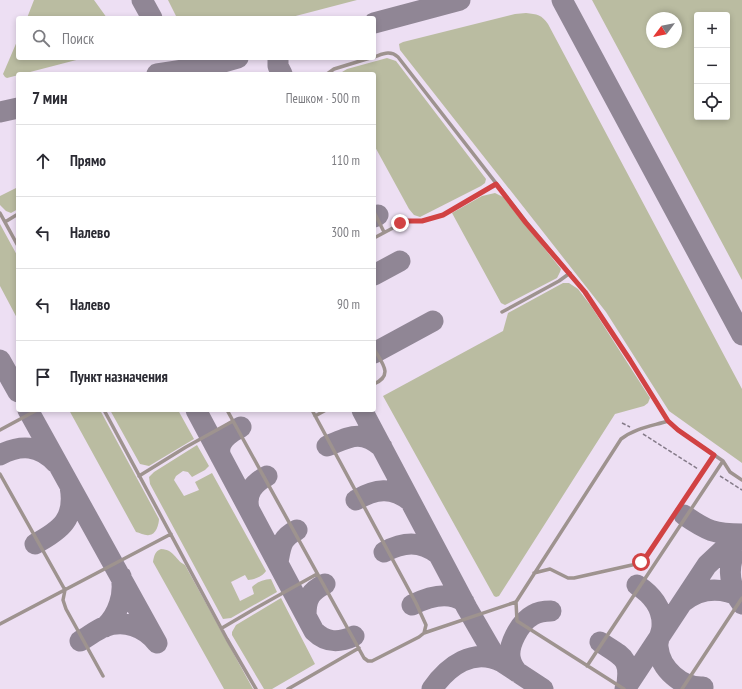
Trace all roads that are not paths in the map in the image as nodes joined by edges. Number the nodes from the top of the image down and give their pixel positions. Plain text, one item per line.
1 (376, 56) edge
2 (363, 60) edge
3 (330, 72) edge
4 (496, 184) junction
5 (0, 213) edge
6 (16, 215) edge
7 (376, 216) edge
8 (5, 222) junction
9 (384, 232) junction
10 (376, 237) edge
11 (16, 242) edge
12 (570, 273) junction
13 (502, 312) dead end
14 (376, 353) edge
15 (376, 383) edge
16 (32, 412) edge
17 (105, 412) edge
18 (228, 412) edge
19 (313, 412) edge
20 (323, 412) edge
21 (316, 416) junction
22 (233, 421) junction
23 (668, 421) junction
24 (0, 430) edge
25 (714, 455) junction
26 (723, 461) junction
27 (0, 474) edge
28 (139, 476) junction
29 (742, 480) edge
30 (171, 534) junction
31 (534, 573) junction
32 (317, 574) junction
33 (65, 590) junction
34 (742, 598) edge
35 (516, 602) junction
36 (0, 624) edge
37 (222, 628) junction
38 (424, 633) junction
39 (359, 648) junction
40 (587, 666) junction
41 (103, 676) dead end
42 (256, 689) edge
43 (288, 689) edge
44 (624, 689) edge
45 (682, 689) edge

1 - 4 lane
2 - 3 lane
4 - 9 lane
4 - 12 lane
5 - 8 lane
6 - 8 lane
7 - 9 lane
8 - 11 lane
9 - 10 lane
12 - 13 lane
12 - 23 lane
14 - 15 lane
16 - 24 lane
17 - 28 lane
18 - 22 lane
19 - 21 lane
20 - 21 lane
21 - 38 lane
22 - 28 lane
22 - 32 lane
23 - 25 lane
23 - 31 lane
25 - 26 lane
25 - 31 lane
26 - 29 lane
26 - 40 lane
27 - 33 lane
28 - 30 lane
30 - 33 lane
30 - 37 lane
31 - 35 lane
32 - 37 lane
32 - 39 lane
33 - 36 lane
33 - 41 lane
34 - 45 lane
35 - 38 lane
35 - 40 lane
37 - 42 lane
38 - 39 lane
39 - 43 lane
40 - 44 lane

